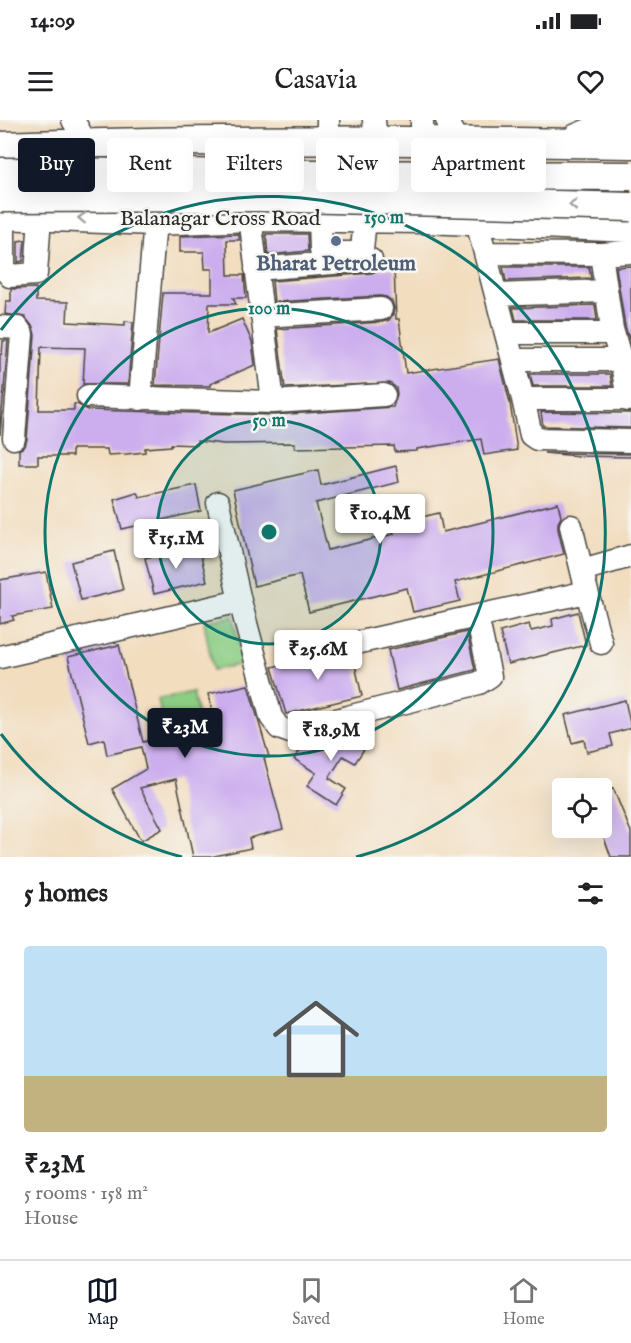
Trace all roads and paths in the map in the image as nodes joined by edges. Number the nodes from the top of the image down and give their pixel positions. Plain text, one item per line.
1 (620, 120) edge
2 (422, 130) edge
3 (453, 130) edge
4 (79, 131) edge
5 (328, 131) edge
6 (373, 131) edge
7 (134, 138) edge
8 (193, 140) edge
9 (566, 142) junction
10 (631, 144) edge
11 (0, 146) edge
12 (0, 172) edge
13 (631, 176) edge
14 (159, 192) edge
15 (631, 207) edge
16 (1, 209) edge
17 (40, 217) junction
18 (250, 217) junction
19 (155, 221) junction
20 (477, 222) junction
21 (631, 228) edge
22 (631, 252) edge
23 (485, 253) junction
24 (601, 254) junction
25 (371, 260) dead end
26 (256, 269) junction
27 (606, 291) junction
28 (497, 295) junction
29 (381, 309) dead end
30 (262, 316) junction
31 (0, 327) edge
32 (507, 333) junction
33 (613, 333) junction
34 (514, 360) junction
35 (621, 360) junction
36 (88, 396) dead end
37 (384, 396) dead end
38 (140, 399) junction
39 (524, 399) junction
40 (629, 400) edge
41 (273, 402) junction
42 (14, 438) dead end
43 (631, 441) edge
44 (218, 503) dead end
45 (571, 526) dead end
46 (631, 556) edge
47 (582, 570) junction
48 (587, 592) junction
49 (240, 601) junction
50 (477, 616) junction
51 (356, 643) dead end
52 (601, 643) dead end
53 (0, 657) edge

1 - 9 main road
2 - 3 main road
2 - 6 main road
3 - 9 main road
4 - 7 main road
4 - 11 main road
5 - 6 main road
5 - 8 main road
9 - 10 main road
12 - 13 main road, bridge
14 - 19 street
15 -> 16 main road, bridge
16 - 17 main road, Balanagar Cross Road
16 - 17 street
19 -> 17 main road, Balanagar Cross Road
18 - 19 main road, Balanagar Cross Road
18 - 20 main road, Balanagar Cross Road
18 - 26 street
19 - 38 street
20 - 21 main road, Balanagar Cross Road
20 - 23 street
22 - 24 street
23 - 24 street
23 - 28 street
24 - 27 street
25 - 26 street
26 - 30 street
27 - 28 street
27 - 33 street
28 - 32 street
29 - 30 street
30 - 41 street
31 - 42 street
32 - 33 street
32 - 34 street
33 - 35 street
34 - 35 street
34 - 39 street
35 - 40 street
36 - 38 street
37 - 41 street
38 - 41 street
39 - 40 street
39 - 43 street
44 - 49 street
45 - 47 street
46 - 47 street
47 - 48 street
48 - 50 street
48 - 52 street
49 - 50 street
49 - 53 street
50 - 51 street

